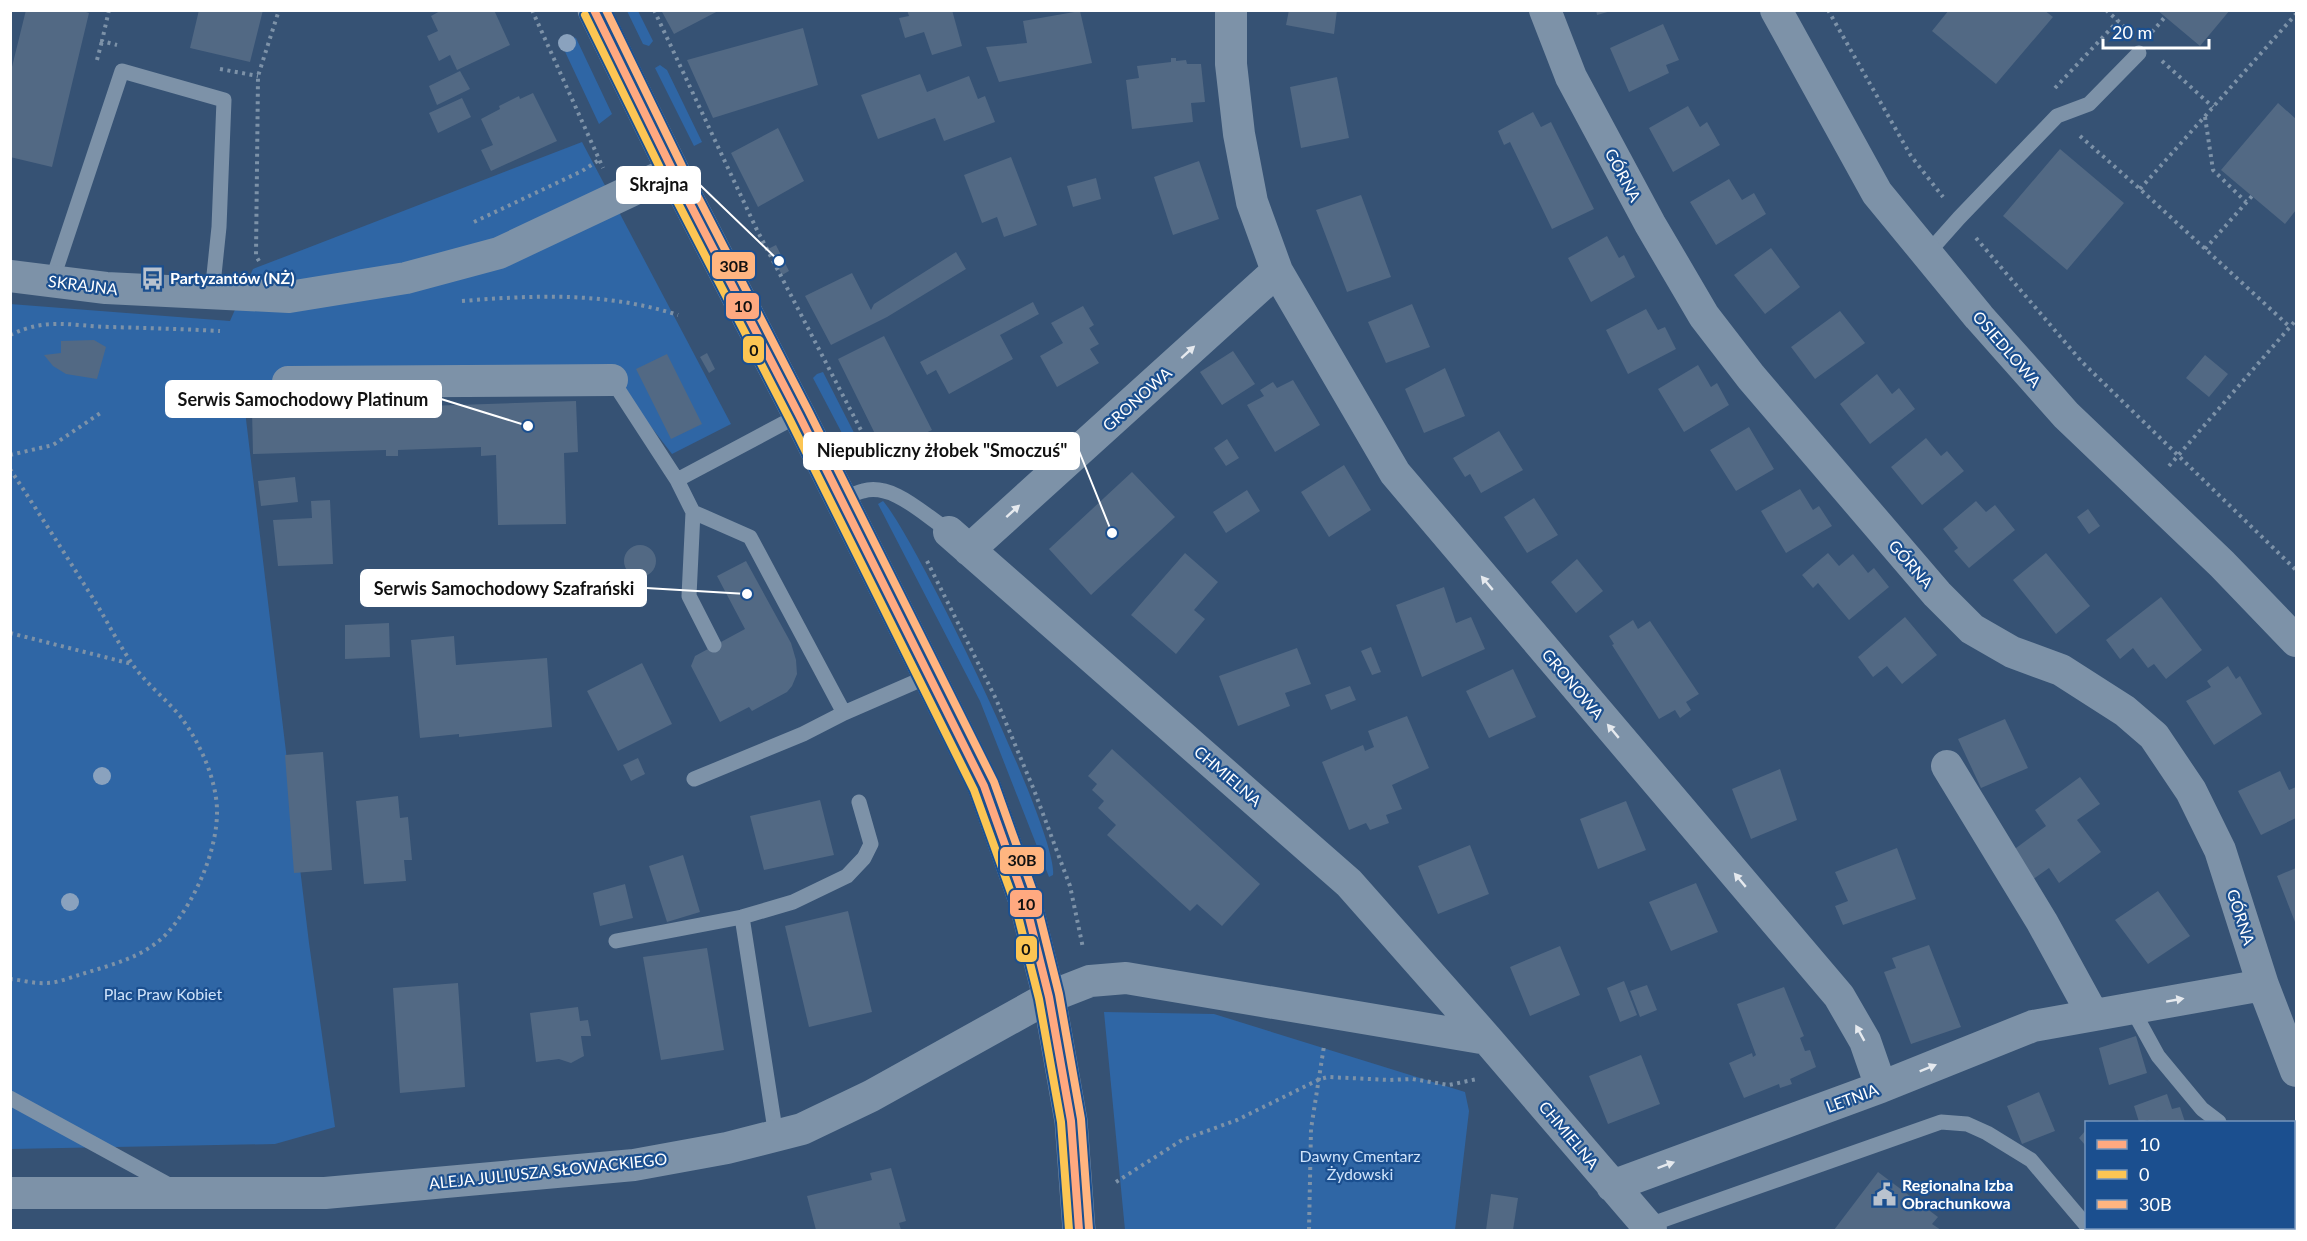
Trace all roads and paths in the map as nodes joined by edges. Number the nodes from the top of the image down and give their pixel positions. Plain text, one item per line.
1 (279, 10) edge
2 (532, 10) edge
3 (594, 10) edge
4 (1231, 10) edge
5 (1545, 10) edge
6 (1776, 10) edge
7 (1828, 10) edge
8 (2296, 14) edge
9 (2165, 17) dead end
10 (2153, 31) dead end
11 (2139, 53) dead end
12 (2057, 116) junction
13 (2205, 116) junction
14 (599, 160) junction
15 (673, 171) junction
16 (607, 175) dead end
17 (2140, 189) junction
18 (2252, 196) dead end
19 (2246, 202) junction
20 (1959, 218) junction
21 (470, 224) dead end
22 (2205, 249) junction
23 (1928, 254) junction
24 (263, 268) dead end
25 (1277, 271) junction
26 (10, 276) edge
27 (52, 281) junction
28 (212, 294) junction
29 (2296, 320) edge
30 (2290, 327) junction
31 (612, 380) joint
32 (288, 382) dead end
33 (102, 412) dead end
34 (799, 415) junction
35 (10, 455) edge
36 (2178, 456) junction
37 (876, 459) dead end
38 (885, 466) dead end
39 (10, 469) edge
40 (677, 480) junction
41 (2146, 492) junction
42 (841, 500) junction
43 (693, 512) junction
44 (953, 536) junction
45 (2296, 570) edge
46 (10, 633) edge
47 (2296, 639) edge
48 (714, 645) dead end
49 (132, 664) junction
50 (929, 676) junction
51 (844, 713) junction
52 (1947, 766) dead end
53 (694, 779) dead end
54 (859, 802) dead end
55 (742, 917) junction
56 (616, 941) dead end
57 (10, 979) edge
58 (2263, 985) junction
59 (1049, 997) junction
60 (2131, 1007) junction
61 (1329, 1012) junction
62 (2093, 1015) junction
63 (1487, 1039) junction
64 (1511, 1066) junction
65 (2296, 1071) edge
66 (1320, 1079) junction
67 (1881, 1087) junction
68 (10, 1098) edge
69 (2218, 1121) edge
70 (776, 1136) junction
71 (1116, 1182) dead end
72 (182, 1192) junction
73 (10, 1193) edge
74 (1632, 1215) edge
75 (2085, 1223) edge
76 (1079, 1230) edge
77 (1309, 1230) edge

1 - 24 path
2 - 14 path
3 - 15 main road
4 - 25 street, GRONOWA
5 - 58 street, GÓRNA
6 - 23 street, OSIEDLOWA
7 - 20 path
8 - 13 path
9 - 10 path
11 - 12 lane
12 - 17 path
12 - 20 lane
13 - 17 path
13 - 19 path
14 - 16 path
14 - 21 path
15 - 28 street, SKRAJNA
15 - 34 main road
17 - 22 path
18 - 19 path
19 - 22 path
20 - 23 lane
20 - 36 path
22 - 30 path
23 - 41 street, OSIEDLOWA
44 -> 25 street, GRONOWA
67 -> 25 street, GRONOWA
26 - 27 street, SKRAJNA
27 - 28 street, SKRAJNA
27 - 28 lane
29 - 30 path
30 - 36 path
31 - 32 street
31 - 40 lane
33 - 35 path
34 - 40 lane
34 - 42 main road
36 - 41 path
36 - 45 path
37 - 38 path
39 - 49 path
40 - 43 lane
41 - 47 street, OSIEDLOWA
42 - 44 lane, CHMIELNA
42 - 50 main road
43 - 48 lane
43 - 51 lane
44 - 63 street, CHMIELNA
46 - 49 path
49 - 57 path
50 - 51 lane
50 - 59 main road
51 - 53 lane
52 - 62 street
54 - 55 lane
55 - 56 lane
55 - 70 lane
60 -> 58 street, LETNIA
58 - 65 street, GÓRNA
59 - 61 street
59 - 70 street, ALEJA JULIUSZA SŁOWACKIEGO
59 - 76 main road
60 - 62 street, LETNIA
60 - 69 lane
61 - 63 street
61 - 66 path
67 -> 62 street, LETNIA
63 - 64 street, CHMIELNA
64 - 66 path
64 - 74 street, CHMIELNA
66 - 71 path
66 - 77 path
74 -> 67 street, LETNIA
68 - 72 lane
70 - 72 street, ALEJA JULIUSZA SŁOWACKIEGO
72 - 73 street, ALEJA JULIUSZA SŁOWACKIEGO
74 - 75 lane

